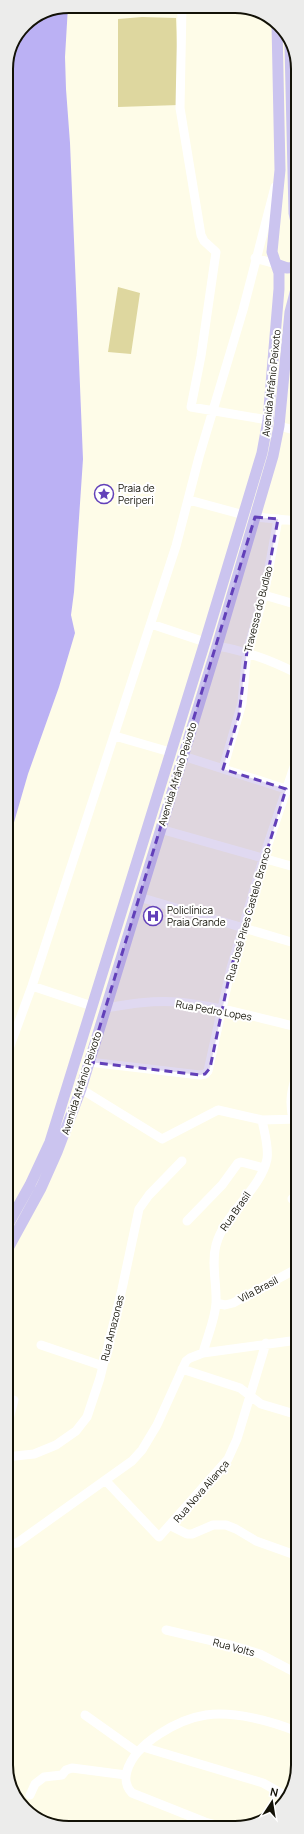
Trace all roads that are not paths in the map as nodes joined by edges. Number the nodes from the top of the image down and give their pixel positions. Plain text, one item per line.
1 (182, 13) edge
2 (278, 33) edge
3 (288, 50) edge
4 (278, 52) junction
5 (280, 170) junction
6 (255, 258) junction
7 (276, 264) junction
8 (291, 268) edge
9 (291, 308) edge
10 (212, 412) junction
11 (268, 420) junction
12 (279, 426) junction
13 (291, 429) edge
14 (189, 500) junction
15 (250, 516) junction
16 (278, 519) junction
17 (291, 520) edge
18 (264, 595) junction
19 (291, 603) edge
20 (151, 624) junction
21 (206, 642) junction
22 (217, 646) junction
23 (247, 651) junction
24 (291, 670) edge
25 (115, 736) junction
26 (170, 752) junction
27 (183, 756) junction
28 (223, 769) junction
29 (291, 775) edge
30 (286, 789) junction
31 (291, 791) edge
32 (160, 829) junction
33 (263, 858) junction
34 (291, 866) edge
35 (139, 897) junction
36 (243, 929) junction
37 (291, 942) edge
38 (32, 986) junction
39 (92, 1006) junction
40 (105, 1008) junction
41 (221, 1009) junction
42 (291, 1025) edge
43 (13, 1038) edge
44 (89, 1062) junction
45 (81, 1089) junction
46 (291, 1119) edge
47 (262, 1120) junction
48 (182, 1161) dead end
49 (264, 1168) junction
50 (13, 1215) edge
51 (187, 1221) dead end
52 (13, 1239) edge
53 (291, 1272) edge
54 (216, 1303) junction
55 (291, 1341) edge
56 (266, 1343) junction
57 (41, 1345) dead end
58 (203, 1353) junction
59 (102, 1366) junction
60 (182, 1369) junction
61 (250, 1396) junction
62 (14, 1400) dead end
63 (13, 1404) edge
64 (291, 1413) edge
65 (13, 1457) edge
66 (106, 1481) junction
67 (171, 1526) junction
68 (13, 1543) edge
69 (291, 1554) edge
70 (166, 1630) dead end
71 (291, 1670) edge
72 (85, 1715) dead end
73 (291, 1730) edge
74 (140, 1749) junction
75 (126, 1776) junction
76 (283, 1794) edge
77 (30, 1795) dead end
78 (203, 1821) edge

1 - 10 street
2 - 4 main road, Avenida Afrânio Peixoto
3 - 4 street
4 - 5 main road, Avenida Afrânio Peixoto
5 - 6 street
5 - 7 main road, Avenida Afrânio Peixoto
6 - 7 street
6 - 10 street
7 - 8 main road
7 - 11 main road, Avenida Afrânio Peixoto
9 - 12 main road, Avenida Afrânio Peixoto
10 - 11 street
10 - 14 street
11 - 15 main road, Avenida Afrânio Peixoto
12 - 13 street
12 - 15 main road, Avenida Afrânio Peixoto
14 - 15 street
14 - 20 street
15 - 16 street
15 - 21 main road, Avenida Afrânio Peixoto
15 - 22 main road, Avenida Afrânio Peixoto
16 - 17 street
16 - 18 street, Travessa do Budlao
18 - 19 street
18 - 23 street, Travessa do Budlao
20 - 21 street
20 - 25 street
21 - 26 main road, Avenida Afrânio Peixoto
22 - 23 street
22 - 27 main road, Avenida Afrânio Peixoto
23 - 24 street
23 - 28 street, Travessa do Budlao
25 - 26 street
25 - 38 street
26 - 39 main road, Avenida Afrânio Peixoto
27 - 28 street
27 - 32 main road, Avenida Afrânio Peixoto
28 - 30 street
29 - 30 street, Rua José Pires Castelo Branco
30 - 31 street
30 - 33 street, Rua José Pires Castelo Branco
32 - 33 street
32 - 35 main road, Avenida Afrânio Peixoto
33 - 34 street
33 - 36 street, Rua José Pires Castelo Branco
35 - 36 street
35 - 40 main road, Avenida Afrânio Peixoto
36 - 37 street
36 - 41 street, Rua José Pires Castelo Branco
38 - 39 street
38 - 43 street
39 - 50 main road, Avenida Afrânio Peixoto
40 - 41 street, Rua Pedro Lopes
40 - 44 main road, Avenida Afrânio Peixoto
41 - 42 street, Rua Pedro Lopes
41 - 44 street, Rua José Pires Castelo Branco
44 - 45 main road, Avenida Afrânio Peixoto
45 - 47 street
45 - 52 main road, Avenida Afrânio Peixoto
46 - 47 street
47 - 49 street, Rua Brasil
48 - 59 street, Rua Amazonas
49 - 51 street
49 - 54 street, Rua Brasil
53 - 54 street, Vila Brasil
54 - 58 street, Rua Brasil
55 - 56 street
56 - 58 street
56 - 61 street, Rua Nova Aliança
57 - 59 street
58 - 60 street
59 - 65 street, Rua Amazonas
60 - 61 street
60 - 66 street
61 - 64 street
61 - 67 street, Rua Nova Aliança
62 - 63 street
66 - 67 street, Rua Nova Aliança
66 - 68 street
67 - 69 street
70 - 71 street, Rua Volts
72 - 74 street
73 - 74 street
74 - 75 street
74 - 76 street
75 - 77 street
75 - 78 street

